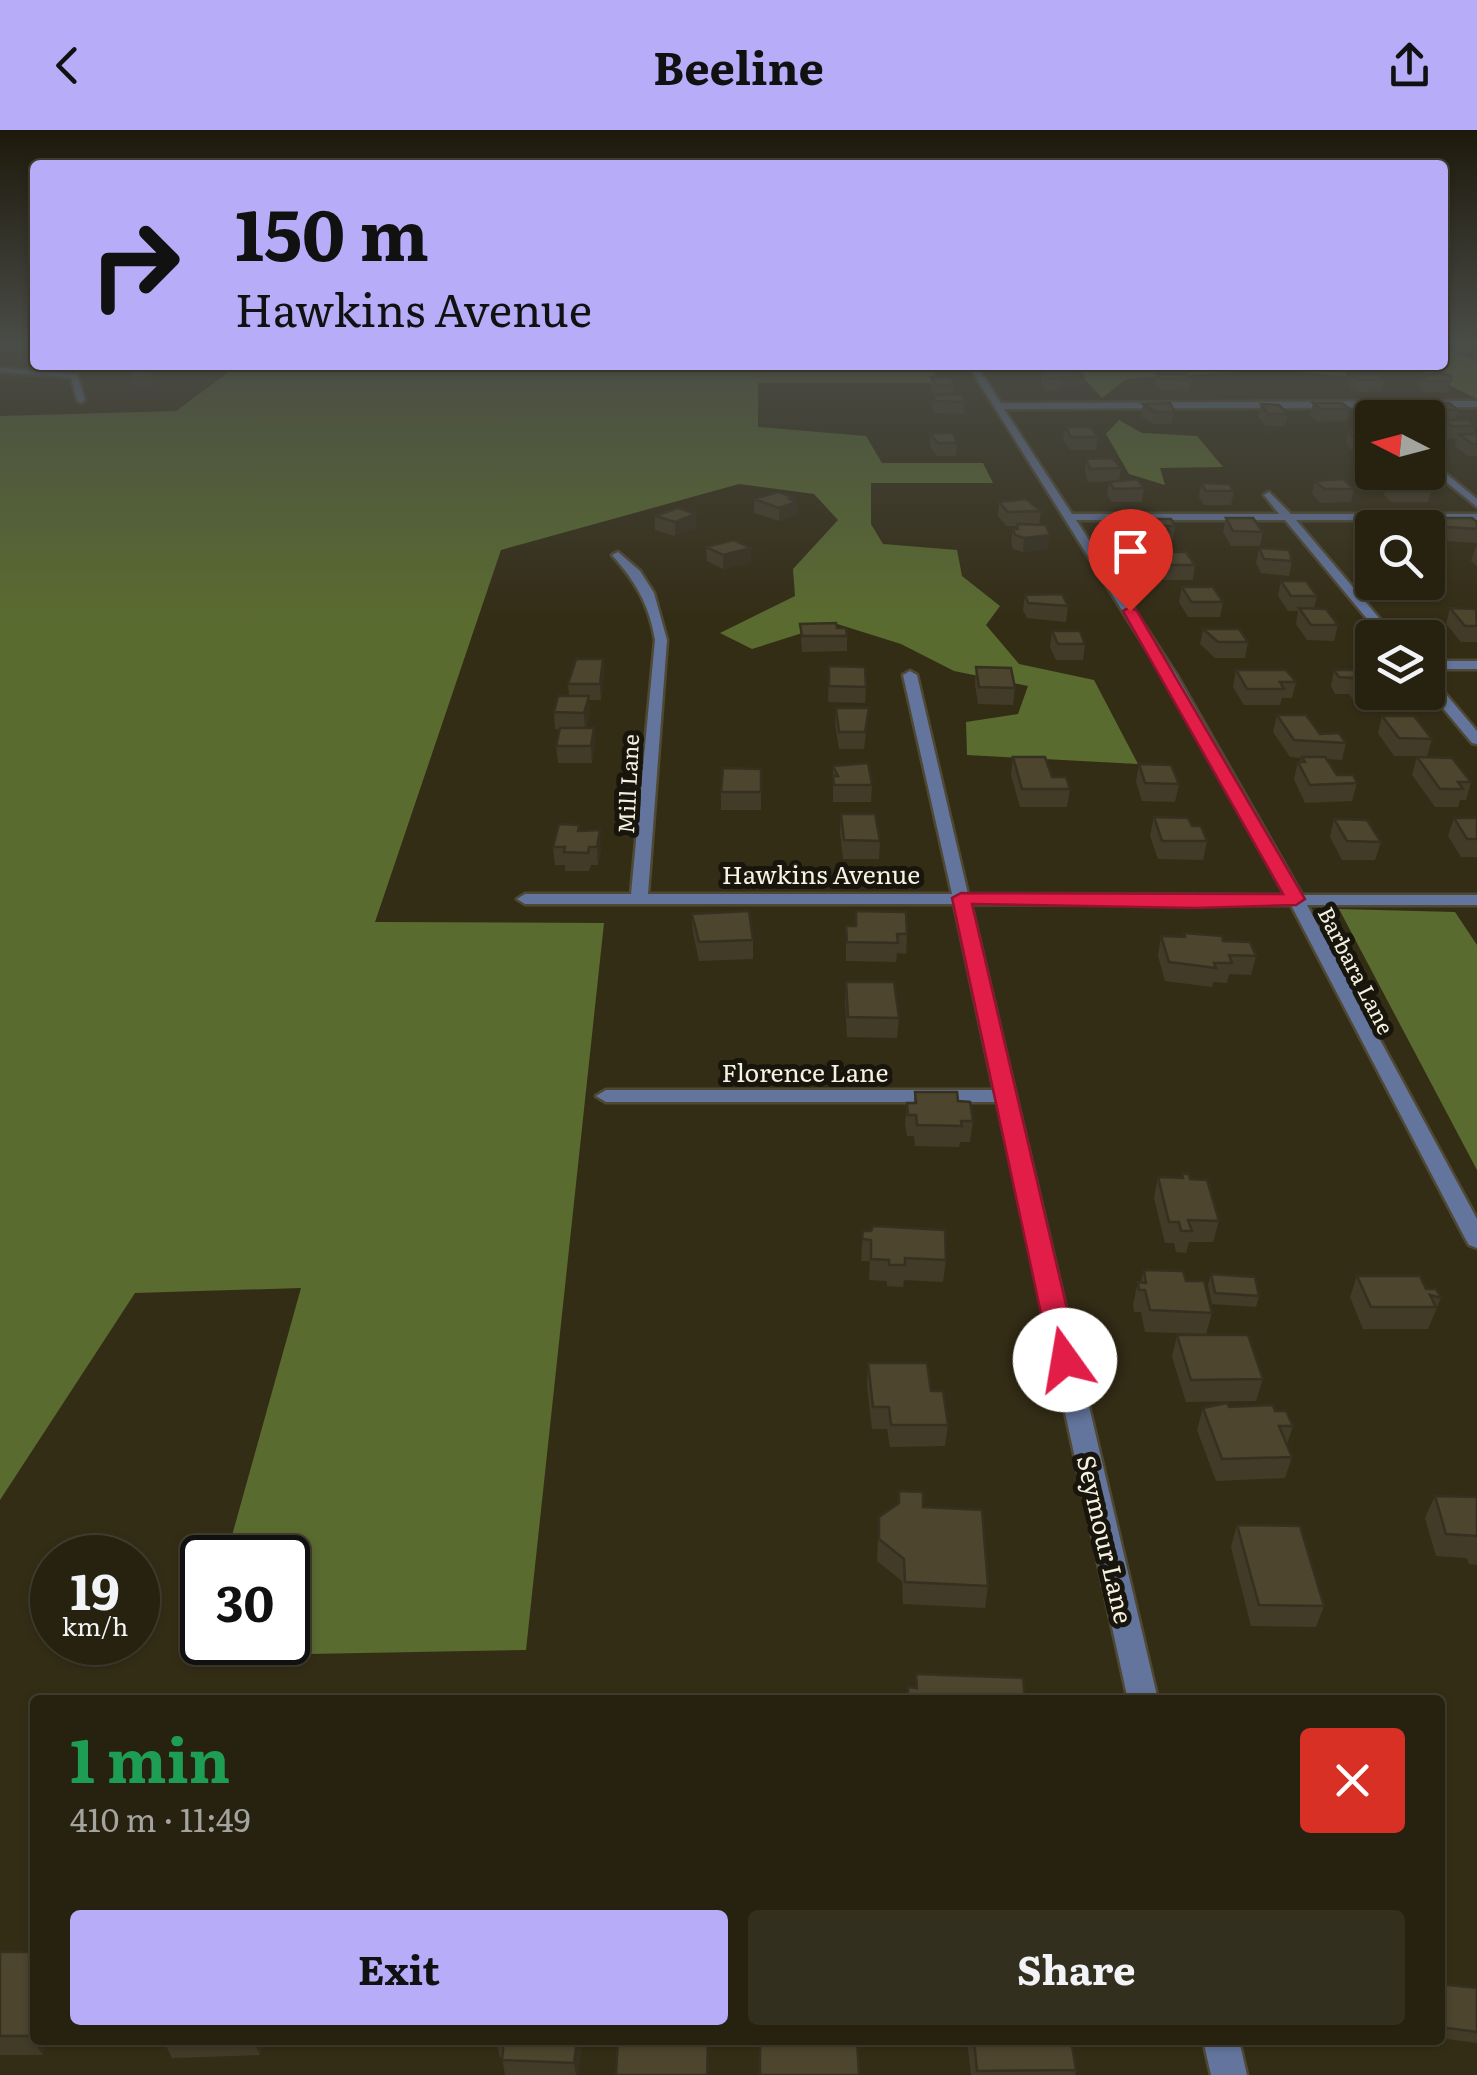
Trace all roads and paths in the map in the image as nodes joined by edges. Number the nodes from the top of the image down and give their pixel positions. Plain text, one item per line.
1 (1016, 435) edge
2 (1445, 477) edge
3 (1269, 495) dead end
4 (1477, 504) edge
5 (1072, 517) junction
6 (1477, 517) edge
7 (1289, 518) junction
8 (618, 555) dead end
9 (1375, 620) edge
10 (1477, 665) edge
11 (1445, 666) edge
12 (910, 675) dead end
13 (1445, 702) edge
14 (1477, 740) edge
15 (639, 896) junction
16 (961, 898) junction
17 (525, 899) dead end
18 (1296, 899) junction
19 (1477, 900) edge
20 (606, 1096) dead end
21 (1004, 1096) junction
22 (1477, 1240) edge
23 (1142, 1695) edge
24 (1222, 2045) edge
25 (1229, 2075) edge

1 - 5 street, Barbara Lane
2 - 4 street
3 - 7 street
5 - 7 street
5 - 18 street, Barbara Lane
6 - 7 street
7 - 9 street
8 - 15 street, Mill Lane
10 - 11 street
12 - 16 street, Seymour Lane
13 - 14 street
15 - 16 street, Hawkins Avenue
15 - 17 street, Hawkins Avenue
16 - 18 street, Hawkins Avenue
16 - 21 street, Seymour Lane
18 - 19 street, Hawkins Avenue
18 - 22 street, Barbara Lane
20 - 21 street, Florence Lane
21 - 23 street, Seymour Lane
24 - 25 street

